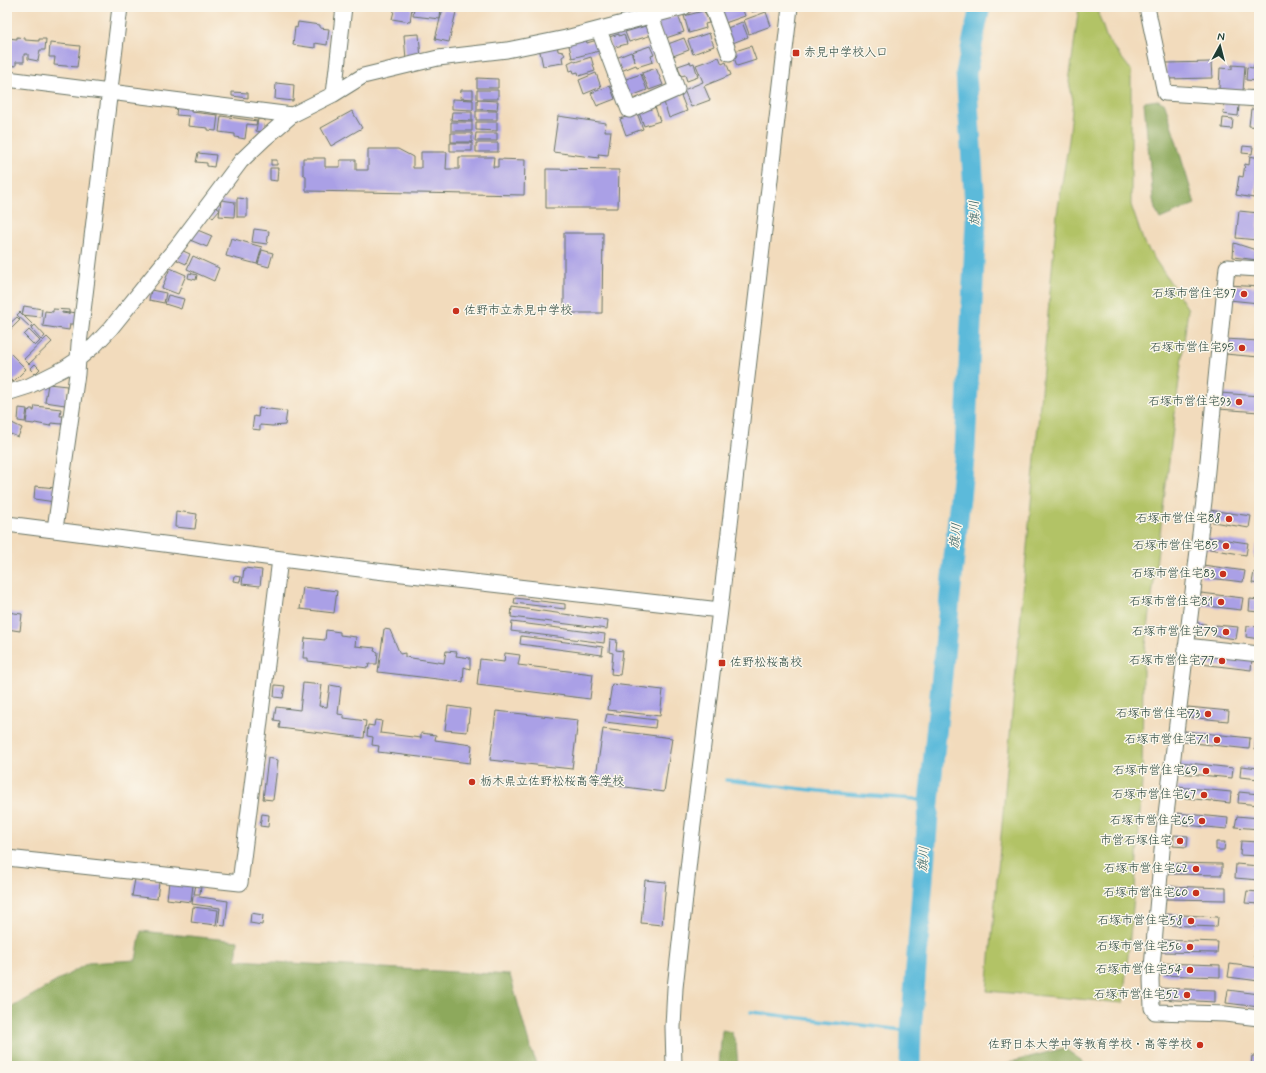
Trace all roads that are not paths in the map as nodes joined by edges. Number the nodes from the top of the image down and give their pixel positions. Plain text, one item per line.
1 (120, 7) edge
2 (344, 7) edge
3 (684, 7) edge
4 (712, 7) edge
5 (790, 7) edge
6 (1147, 7) edge
7 (651, 16) junction
8 (599, 30) junction
9 (729, 53) dead end
10 (7, 79) edge
11 (110, 92) junction
12 (334, 94) junction
13 (1259, 99) edge
14 (292, 115) junction
15 (1259, 269) edge
16 (78, 360) junction
17 (7, 393) edge
18 (7, 524) edge
19 (55, 529) junction
20 (280, 559) junction
21 (720, 610) junction
22 (1186, 646) junction
23 (1259, 654) edge
24 (7, 858) edge
25 (1259, 1018) edge
26 (674, 1066) edge

1 - 11 street
2 - 12 street
3 - 7 street
4 - 9 street
5 - 21 street
6 - 13 street
7 - 8 street
7 - 8 street
8 - 12 street
10 - 11 street
11 - 14 street
11 - 16 street
12 - 14 street
14 - 16 street
15 - 22 street
16 - 17 street
16 - 19 street
18 - 19 street
19 - 20 street
20 - 21 street
20 - 24 street
21 - 26 street
22 - 23 street
22 - 25 street

